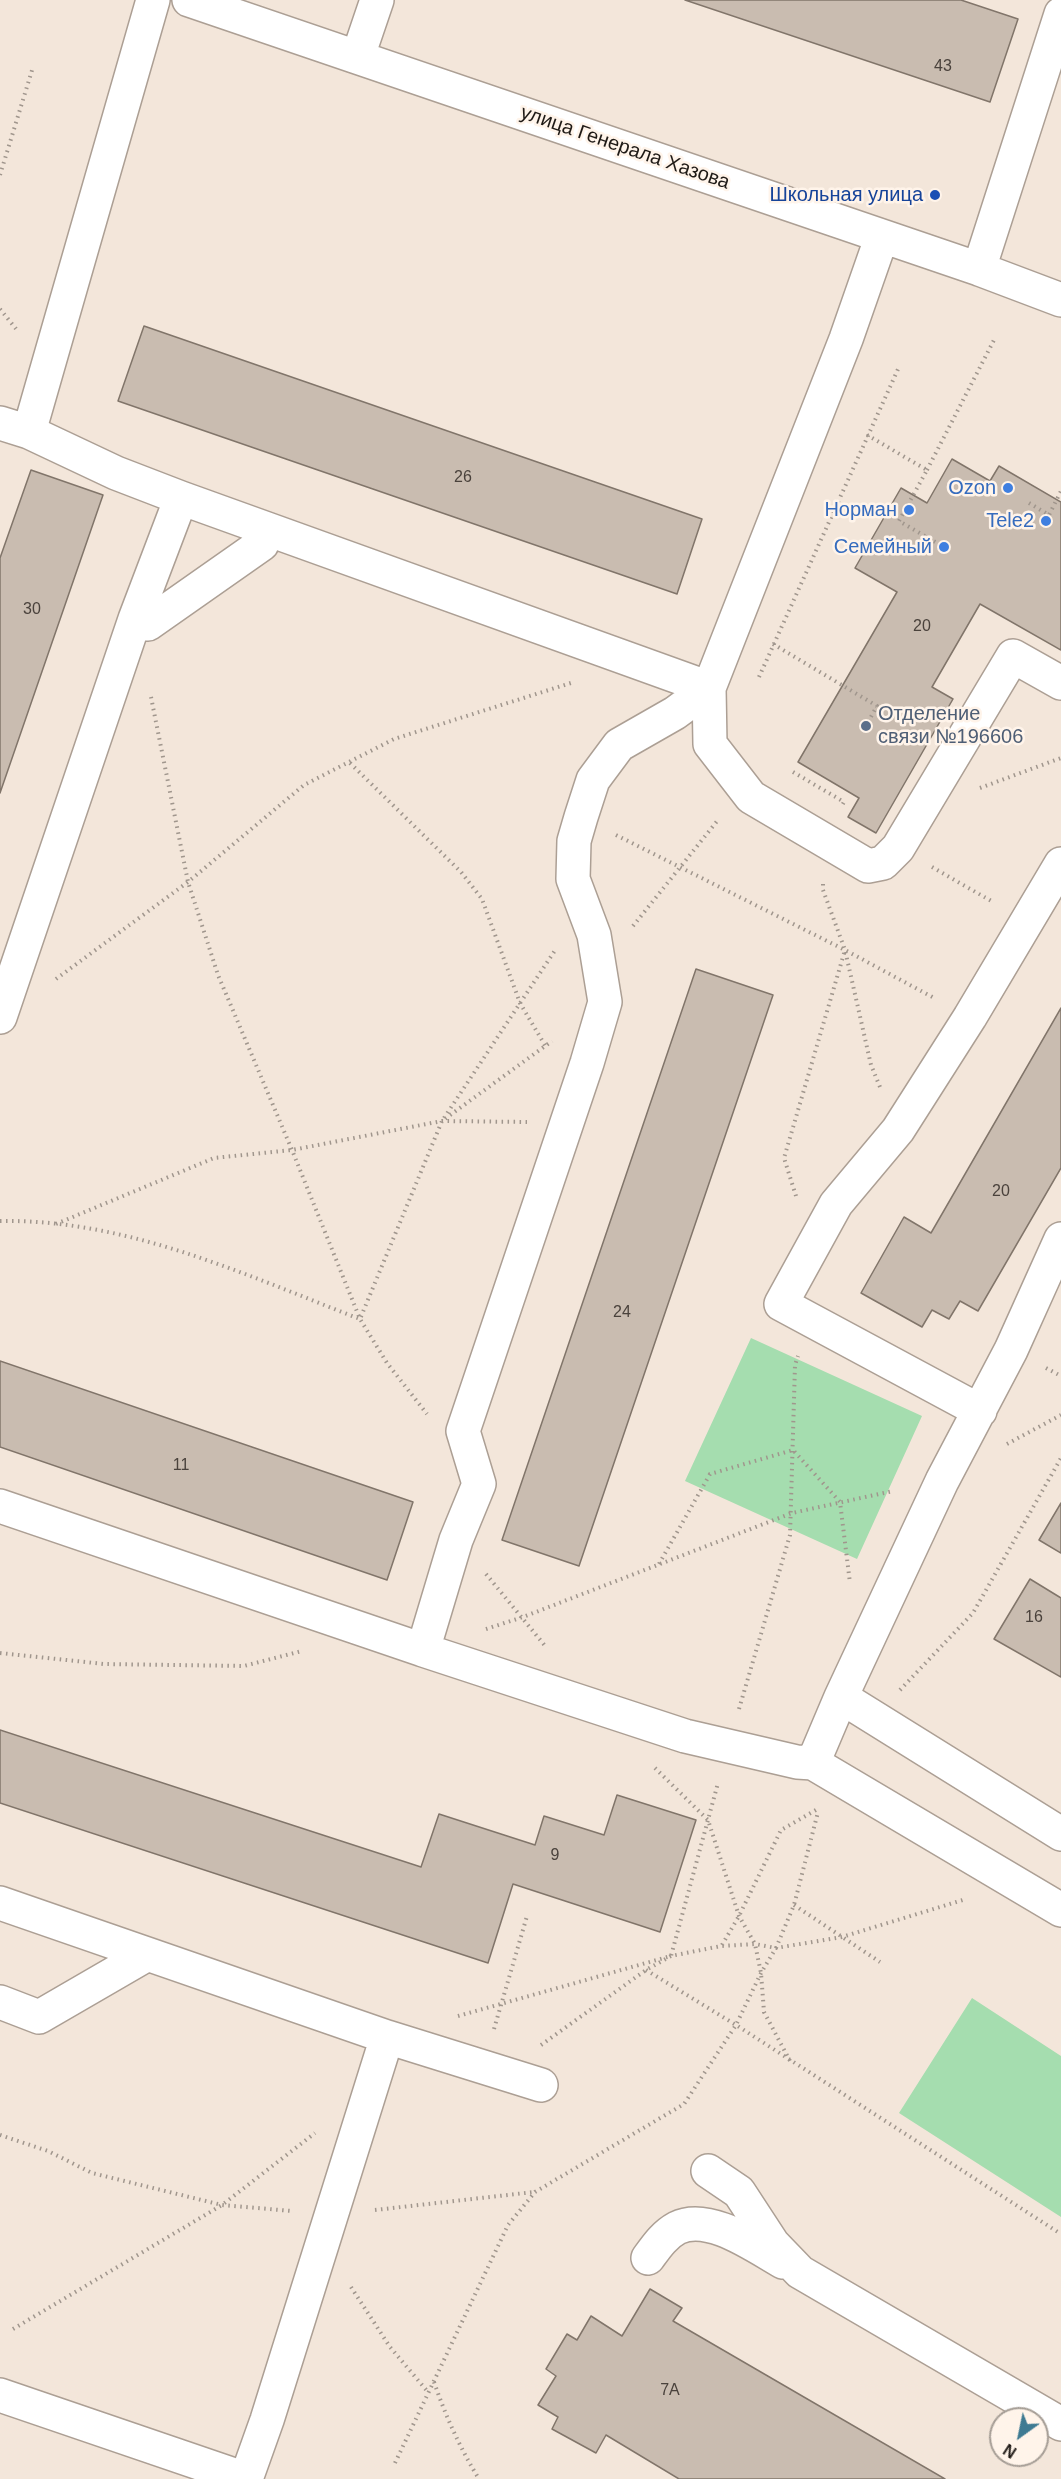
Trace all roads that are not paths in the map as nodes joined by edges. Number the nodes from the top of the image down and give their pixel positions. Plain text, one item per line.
1 (153, 0) edge
2 (189, 0) edge
3 (377, 0) edge
4 (1061, 14) edge
5 (358, 56) junction
6 (882, 236) junction
7 (979, 269) junction
8 (1061, 300) edge
9 (14, 427) edge
10 (181, 498) junction
11 (267, 530) junction
12 (135, 619) junction
13 (636, 663) junction
14 (1061, 683) edge
15 (708, 688) junction
16 (652, 726) junction
17 (710, 744) junction
18 (1061, 864) edge
19 (0, 1017) edge
20 (1061, 1239) edge
21 (980, 1411) junction
22 (0, 1506) edge
23 (423, 1650) junction
24 (841, 1697) junction
25 (813, 1763) junction
26 (1061, 1834) edge
27 (0, 1903) edge
28 (1061, 1910) edge
29 (146, 1955) junction
30 (0, 2002) edge
31 (387, 2037) junction
32 (541, 2085) dead end
33 (708, 2171) dead end
34 (648, 2258) dead end
35 (800, 2272) junction
36 (0, 2395) edge
37 (1061, 2424) edge
38 (246, 2479) edge

1 - 9 street
2 - 5 street, улица Генерала Хазова
3 - 5 street
4 - 7 street
5 - 6 street, улица Генерала Хазова
6 - 7 street, улица Генерала Хазова
6 - 15 street
7 - 8 street, улица Генерала Хазова
9 - 10 street
10 - 11 street
10 - 12 street
11 - 12 street
11 - 13 street
12 - 19 street
13 - 15 street
13 - 16 street
14 - 17 street
15 - 16 street
15 - 17 street
16 - 17 street
16 - 23 street
18 - 21 street
20 - 21 street
21 - 24 street
22 - 23 street
23 - 25 street
24 - 25 street
24 - 26 street
25 - 28 street
27 - 29 street
29 - 30 street
29 - 31 street
31 - 32 street
31 - 38 street
33 - 35 street
34 - 35 street
35 - 37 street
36 - 38 street

